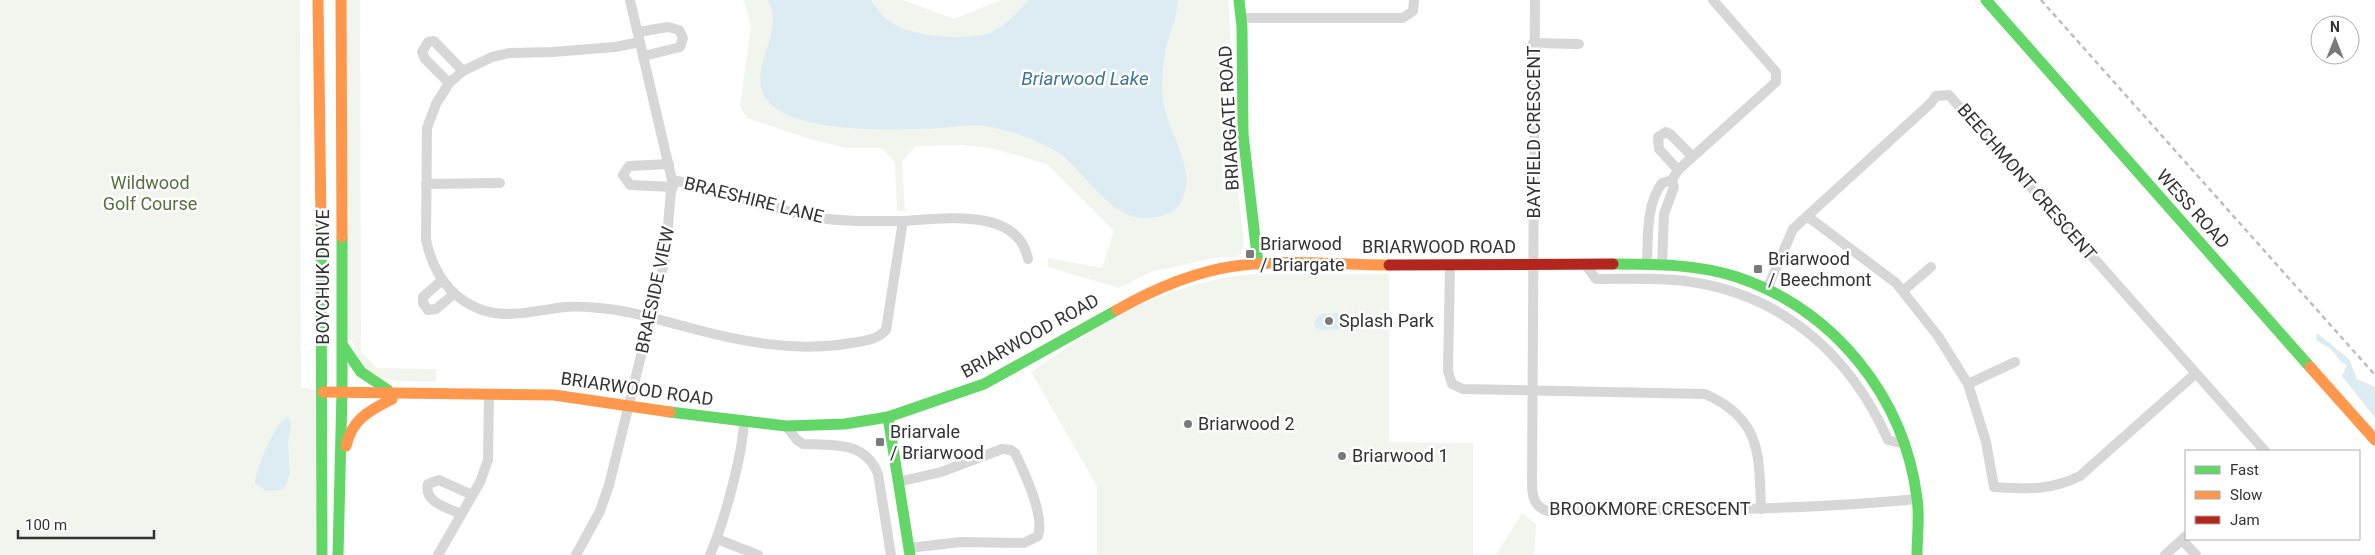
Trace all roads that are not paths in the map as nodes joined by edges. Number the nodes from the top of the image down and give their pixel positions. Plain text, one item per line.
1 (318, 0) edge
2 (342, 0) edge
3 (630, 0) edge
4 (1238, 0) edge
5 (1414, 0) edge
6 (1535, 0) edge
7 (1713, 0) edge
8 (1986, 0) edge
9 (1242, 18) junction
10 (639, 37) junction
11 (1534, 44) junction
12 (1579, 44) dead end
13 (644, 56) junction
14 (463, 71) junction
15 (449, 83) junction
16 (1692, 156) junction
17 (669, 164) junction
18 (1678, 170) junction
19 (1672, 180) junction
20 (500, 183) dead end
21 (426, 184) junction
22 (672, 184) junction
23 (1807, 216) junction
24 (903, 221) junction
25 (1028, 259) dead end
26 (1535, 263) junction
27 (1258, 264) junction
28 (1585, 264) junction
29 (1647, 264) junction
30 (1662, 264) junction
31 (1450, 266) junction
32 (1931, 267) dead end
33 (442, 281) junction
34 (1768, 288) junction
35 (1904, 290) junction
36 (454, 294) junction
37 (650, 317) junction
38 (340, 339) junction
39 (2015, 362) dead end
40 (2195, 374) junction
41 (1968, 384) junction
42 (1534, 391) junction
43 (489, 395) junction
44 (391, 396) junction
45 (323, 397) junction
46 (342, 397) junction
47 (629, 404) junction
48 (888, 418) junction
49 (744, 422) junction
50 (786, 426) junction
51 (2375, 440) edge
52 (1905, 444) junction
53 (2264, 450) edge
54 (340, 474) junction
55 (898, 482) junction
56 (472, 495) junction
57 (1917, 499) junction
58 (1760, 509) junction
59 (461, 514) junction
60 (2184, 538) edge
61 (717, 539) junction
62 (2185, 540) edge
63 (909, 552) edge
64 (322, 555) edge
65 (338, 555) edge
66 (438, 555) edge
67 (576, 555) edge
68 (710, 555) edge
69 (758, 555) edge
70 (891, 555) edge
71 (1917, 555) edge
72 (2165, 555) edge
73 (2196, 555) edge

1 - 45 street, BOYCHUK DRIVE
2 - 38 street, BOYCHUK DRIVE
3 - 10 street, BRAESIDE VIEW
4 - 9 street, BRIARGATE ROAD
5 - 9 street
6 - 11 street, BAYFIELD CRESCENT
7 - 16 street
8 - 51 street, WESS ROAD
9 - 27 street, BRIARGATE ROAD
10 - 13 street, BRAESIDE VIEW
10 - 13 street
10 - 14 street
11 - 12 street
11 - 26 street, BAYFIELD CRESCENT
13 - 17 street, BRAESIDE VIEW
14 - 15 street
14 - 15 street
15 - 21 street
16 - 18 street
16 - 18 street
17 - 22 street, BRAESIDE VIEW
17 - 22 street, BRAESHIRE LANE
18 - 19 street
19 - 29 street
19 - 30 street
20 - 21 street
21 - 33 street
22 - 24 street, BRAESHIRE LANE
22 - 37 street, BRAESIDE VIEW
23 - 34 street, BEECHMONT CRESCENT
23 - 35 street
23 - 40 street, BEECHMONT CRESCENT
24 - 25 street, BRAESHIRE LANE
24 - 37 street
26 - 28 street, BRIARWOOD ROAD
26 - 31 street, BRIARWOOD ROAD
26 - 42 street, BROOKMORE CRESCENT
27 - 31 street, BRIARWOOD ROAD
27 - 48 street, BRIARWOOD ROAD
28 - 29 street, BRIARWOOD ROAD
28 - 52 street
29 - 30 street, BRIARWOOD ROAD
30 - 34 street, BRIARWOOD ROAD
31 - 42 street
32 - 35 street
33 - 36 street
33 - 36 street
34 - 52 street, BRIARWOOD ROAD
35 - 41 street
36 - 37 street
37 - 47 street, BRAESIDE VIEW
38 - 44 street
38 - 46 street, BOYCHUK DRIVE
39 - 41 street
40 - 41 street
40 - 53 street, BEECHMONT CRESCENT
42 - 58 street
42 - 58 street, BROOKMORE CRESCENT
43 - 44 street, BRIARWOOD ROAD
43 - 47 street, BRIARWOOD ROAD
43 - 56 street
44 - 46 street, BRIARWOOD ROAD
44 - 54 street
45 - 46 street, BRIARWOOD ROAD
45 - 64 street, BOYCHUK DRIVE
46 - 54 street, BOYCHUK DRIVE
47 - 49 street, BRIARWOOD ROAD
47 - 67 street, BRAESIDE VIEW
48 - 50 street, BRIARWOOD ROAD
48 - 55 street
49 - 50 street, BRIARWOOD ROAD
49 - 61 street
50 - 70 street
52 - 57 street, BRIARWOOD ROAD
54 - 65 street, BOYCHUK DRIVE
55 - 63 street
55 - 63 street
56 - 59 street
56 - 59 street
57 - 58 street, BROOKMORE CRESCENT
57 - 71 street, BRIARWOOD ROAD
59 - 66 street
60 - 72 street
61 - 68 street
61 - 69 street
62 - 73 street

